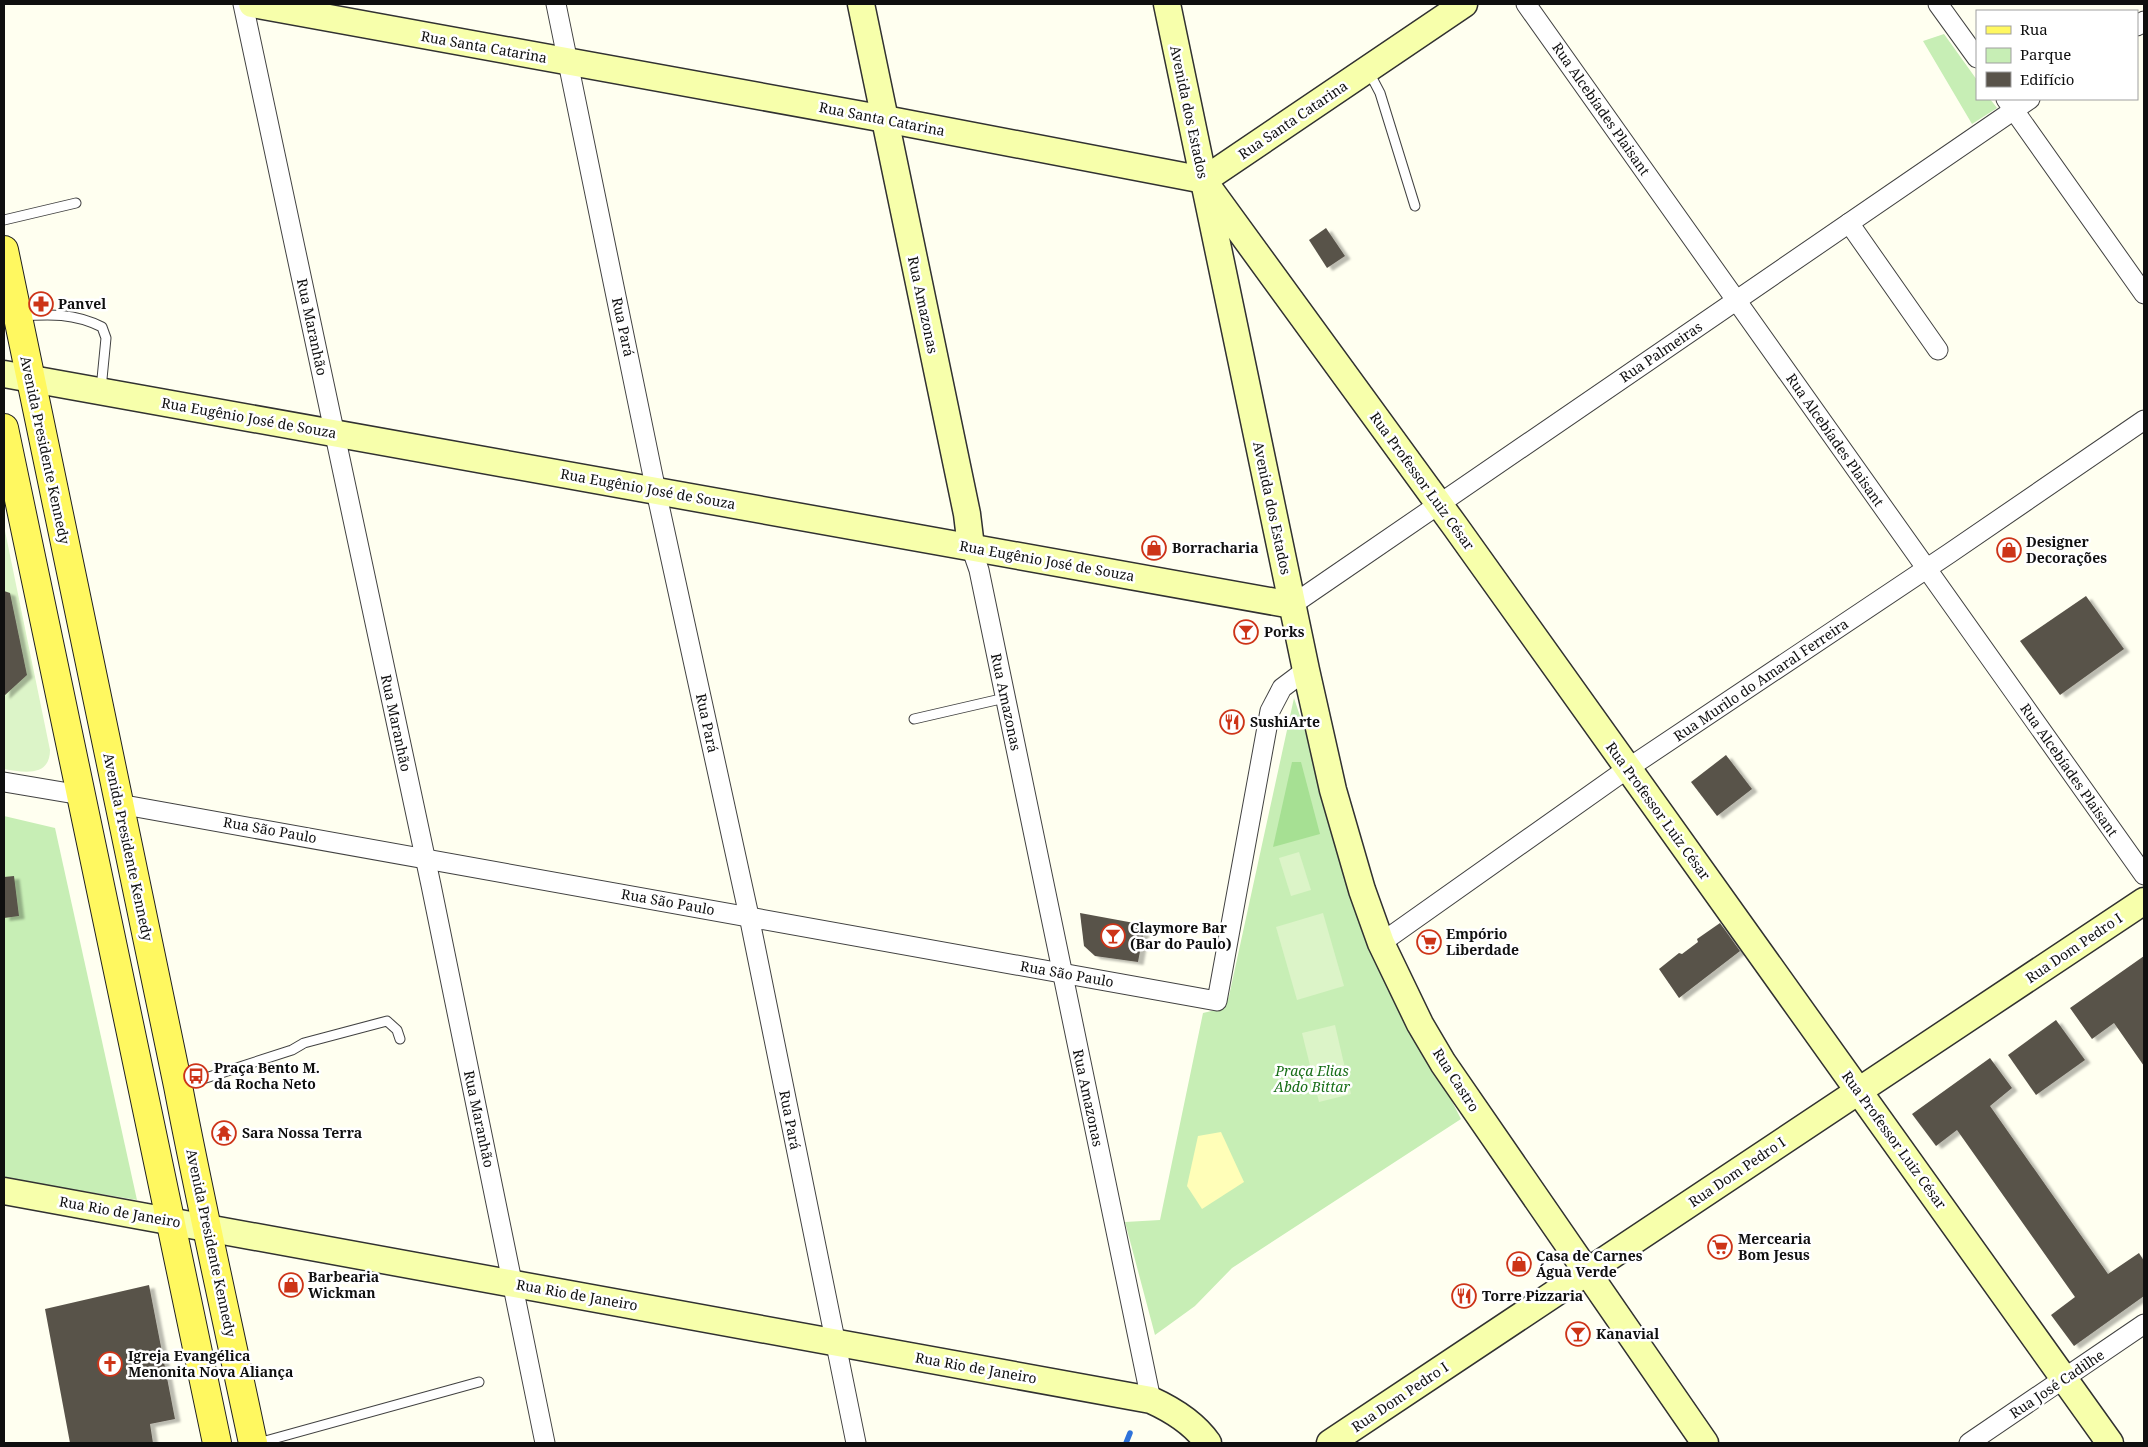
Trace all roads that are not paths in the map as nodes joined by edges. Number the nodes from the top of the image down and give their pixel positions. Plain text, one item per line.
1 (243, 4) edge
2 (252, 4) edge
3 (556, 4) edge
4 (861, 4) edge
5 (1167, 4) edge
6 (1464, 4) edge
7 (1526, 4) edge
8 (1938, 4) edge
9 (1976, 57) edge
10 (568, 62) junction
11 (1368, 69) junction
12 (2026, 100) edge
13 (2010, 104) edge
14 (885, 119) junction
15 (1204, 180) junction
16 (76, 203) dead end
17 (1414, 206) dead end
18 (4, 220) edge
19 (1849, 223) junction
20 (4, 250) edge
21 (2144, 294) edge
22 (1736, 300) junction
23 (18, 316) junction
24 (1938, 350) dead end
25 (4, 374) edge
26 (31, 379) junction
27 (101, 391) junction
28 (2144, 420) edge
29 (4, 428) edge
30 (334, 433) junction
31 (656, 491) junction
32 (1439, 504) junction
33 (971, 547) junction
34 (1927, 569) junction
35 (1292, 605) junction
36 (1306, 670) junction
37 (1005, 698) junction
38 (914, 719) dead end
39 (1627, 769) junction
40 (4, 782) edge
41 (81, 795) junction
42 (119, 804) junction
43 (425, 858) junction
44 (2144, 875) edge
45 (2144, 902) edge
46 (749, 916) junction
47 (1381, 942) junction
48 (1062, 973) junction
49 (400, 1039) dead end
50 (178, 1086) junction
51 (1859, 1091) junction
52 (4, 1190) edge
53 (170, 1221) junction
54 (208, 1228) junction
55 (1587, 1272) junction
56 (512, 1283) junction
57 (2144, 1324) edge
58 (834, 1342) junction
59 (2064, 1379) junction
60 (479, 1382) dead end
61 (1151, 1400) junction
62 (217, 1443) edge
63 (253, 1443) edge
64 (258, 1443) edge
65 (545, 1443) edge
66 (856, 1443) edge
67 (1208, 1443) edge
68 (1330, 1443) edge
69 (1705, 1443) edge
70 (1969, 1443) edge
71 (2110, 1443) edge

1 - 30 street, Rua Maranhão
2 - 10 street, Rua Santa Catarina
3 - 10 street, Rua Pará
4 - 14 street, Rua Amazonas
5 - 15 street, Avenida dos Estados
6 - 11 street, Rua Santa Catarina
7 - 22 street, Rua Alcebíades Plaisant
8 - 9 street
10 - 14 street, Rua Santa Catarina
10 - 31 street, Rua Pará
11 - 15 street, Rua Santa Catarina
11 - 17 lane
12 - 13 street, Rua Palmeiras
13 - 19 street, Rua Palmeiras
13 - 21 street
14 - 15 street, Rua Santa Catarina
14 - 33 street, Rua Amazonas
15 - 32 street, Rua Professor Luiz César
15 - 35 street, Avenida dos Estados
16 - 18 lane
19 - 22 street, Rua Palmeiras
19 - 24 street
20 - 23 main road, Avenida Presidente Kennedy
22 - 32 street, Rua Palmeiras
22 - 34 street, Rua Alcebíades Plaisant
23 - 26 main road, Avenida Presidente Kennedy
23 - 27 lane
25 - 26 street, Rua Eugênio José de Souza
26 - 27 street, Rua Eugênio José de Souza
26 - 42 main road, Avenida Presidente Kennedy
27 - 30 street, Rua Eugênio José de Souza
28 - 34 street, Rua Murilo do Amaral Ferreira
29 - 41 main road
30 - 31 street, Rua Eugênio José de Souza
30 - 43 street, Rua Maranhão
31 - 33 street, Rua Eugênio José de Souza
31 - 46 street, Rua Pará
32 - 35 street, Rua Palmeiras
32 - 39 street, Rua Professor Luiz César
33 - 35 street, Rua Eugênio José de Souza
33 - 37 street, Rua Amazonas
34 - 39 street, Rua Murilo do Amaral Ferreira
34 - 44 street, Rua Alcebíades Plaisant
35 - 36 street, Avenida dos Estados
36 - 47 street, Rua Castro
36 - 48 street, Rua São Paulo
37 - 38 lane
37 - 48 street, Rua Amazonas
39 - 47 street, Rua Murilo do Amaral Ferreira
39 - 51 street, Rua Professor Luiz César
40 - 41 street
41 - 53 main road
42 - 43 street, Rua São Paulo
42 - 50 main road, Avenida Presidente Kennedy
43 - 46 street, Rua São Paulo
43 - 56 street, Rua Maranhão
45 - 51 street, Rua Dom Pedro I
46 - 48 street, Rua São Paulo
46 - 58 street, Rua Pará
47 - 55 street, Rua Castro
48 - 61 street, Rua Amazonas
49 - 50 lane
50 - 54 main road, Avenida Presidente Kennedy
51 - 55 street, Rua Dom Pedro I
51 - 59 street, Rua Professor Luiz César
52 - 53 street, Rua Rio de Janeiro
53 - 54 street, Rua Rio de Janeiro
53 - 62 main road
54 - 56 street, Rua Rio de Janeiro
54 - 63 main road, Avenida Presidente Kennedy
55 - 68 street, Rua Dom Pedro I
55 - 69 street, Rua Castro
56 - 58 street, Rua Rio de Janeiro
56 - 65 street, Rua Maranhão
57 - 59 street, Rua José Cadilhe
58 - 61 street, Rua Rio de Janeiro
58 - 66 street, Rua Pará
59 - 70 street, Rua José Cadilhe
59 - 71 street, Rua Professor Luiz César
60 - 64 lane
61 - 67 street, Rua Rio de Janeiro

